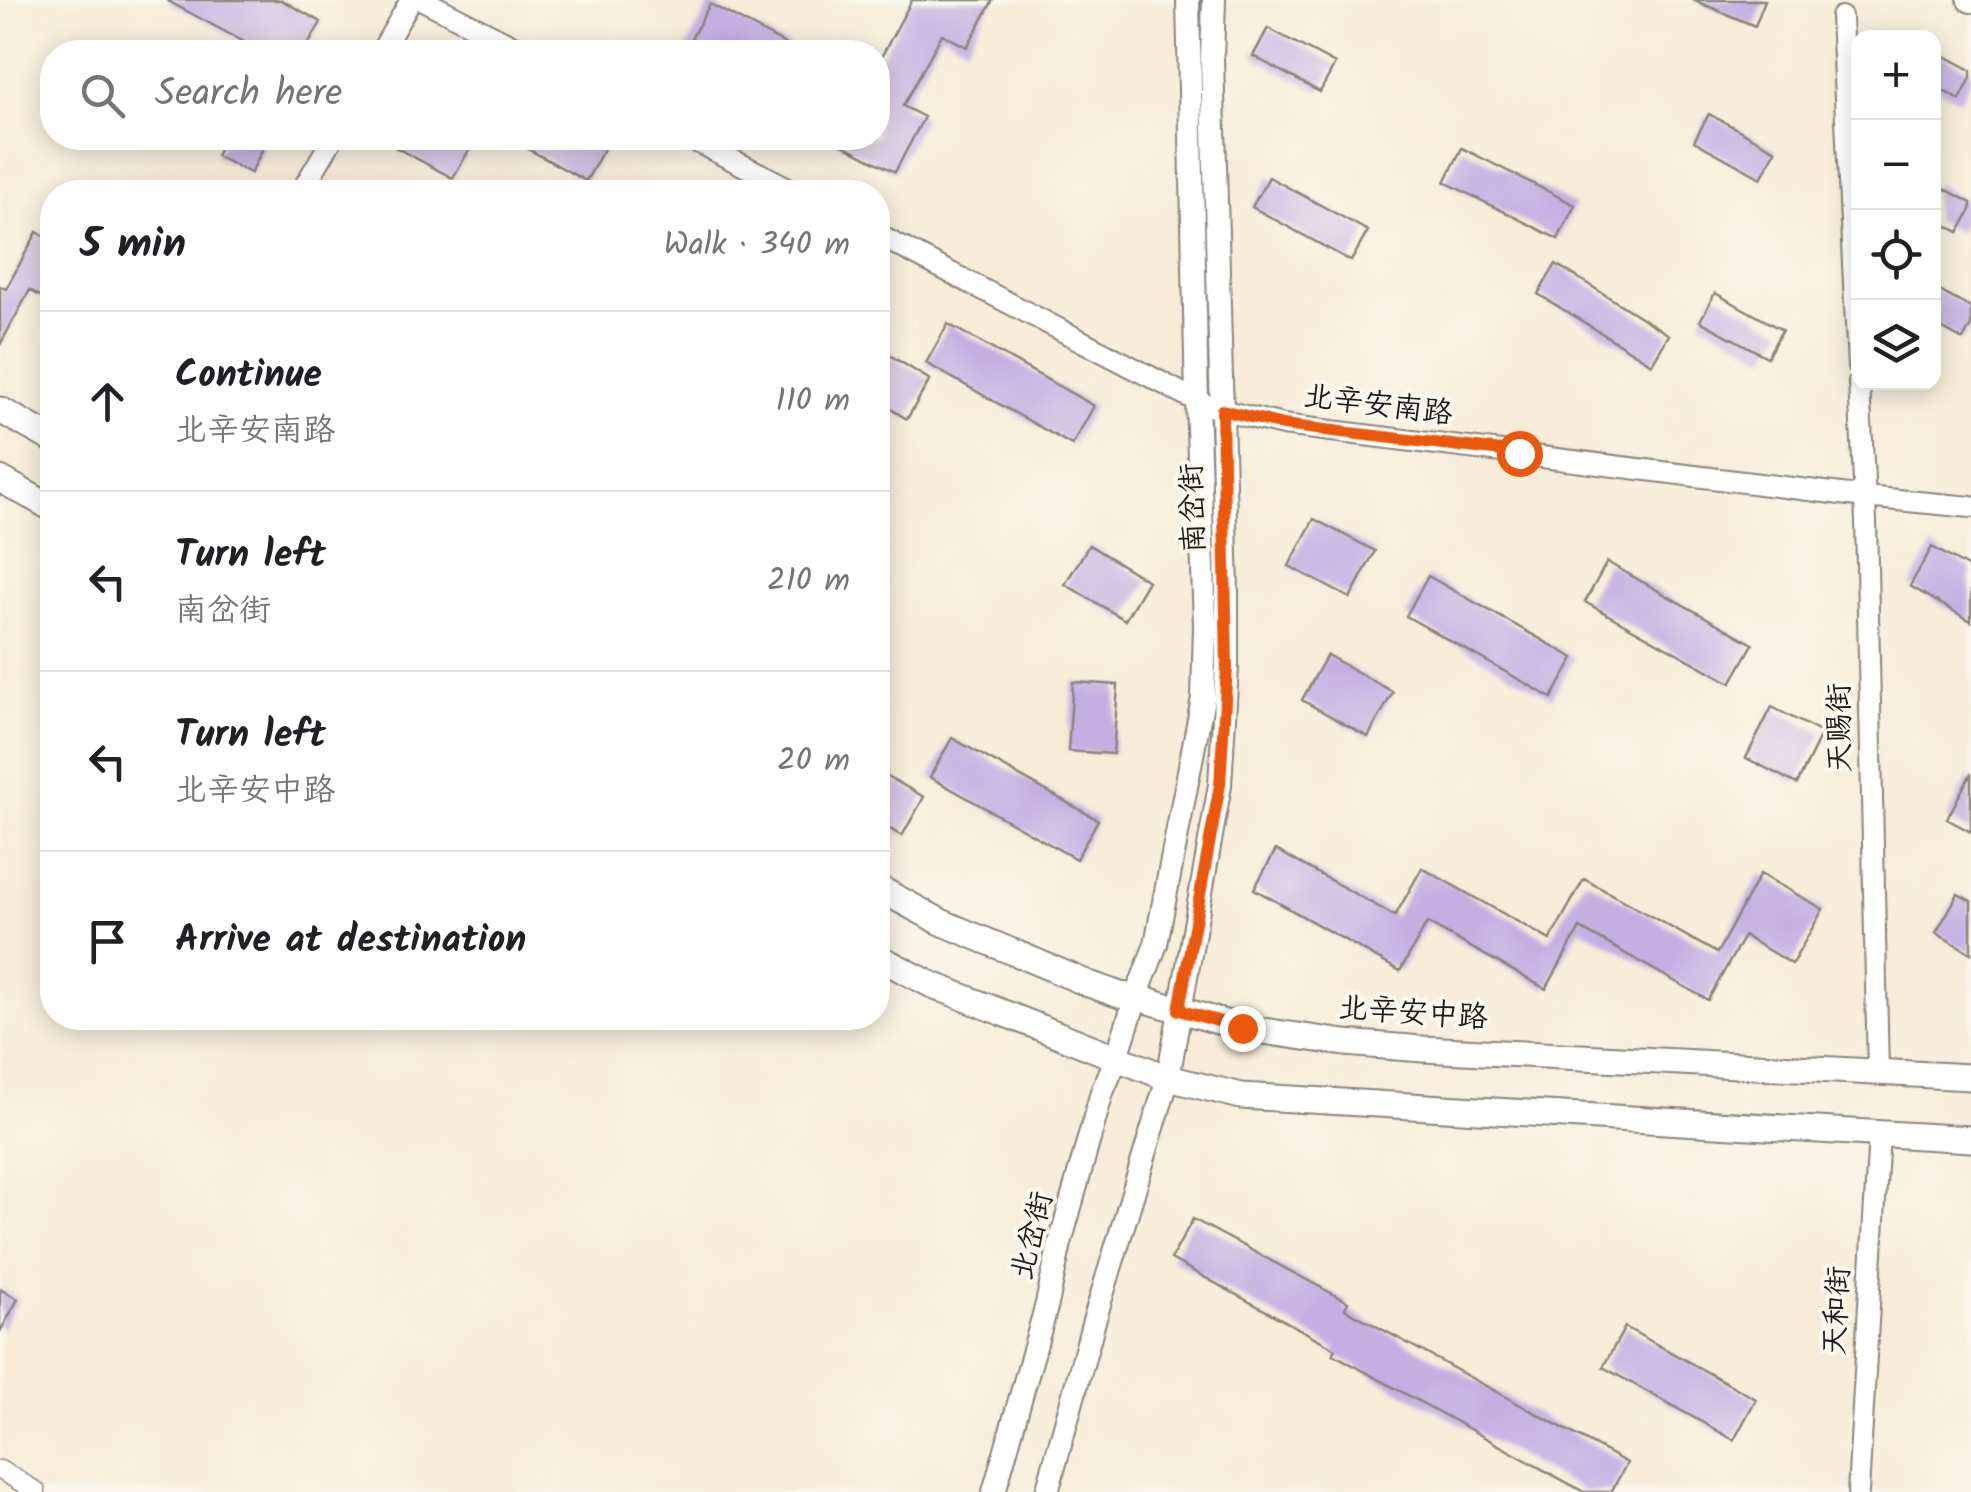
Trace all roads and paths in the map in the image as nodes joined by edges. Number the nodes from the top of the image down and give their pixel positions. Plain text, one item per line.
1 (411, 0) edge
2 (423, 0) edge
3 (1188, 0) edge
4 (1214, 0) edge
5 (1841, 17) dead end
6 (388, 40) edge
7 (501, 40) edge
8 (326, 150) edge
9 (713, 150) edge
10 (308, 180) edge
11 (772, 180) edge
12 (890, 241) edge
13 (1855, 300) edge
14 (1859, 390) edge
15 (1197, 401) junction
16 (0, 410) edge
17 (1222, 410) junction
18 (40, 432) edge
19 (0, 479) edge
20 (1865, 497) junction
21 (40, 501) edge
22 (1971, 507) edge
23 (890, 894) edge
24 (890, 964) edge
25 (1136, 997) junction
26 (1179, 1010) junction
27 (1117, 1058) junction
28 (1878, 1073) junction
29 (1971, 1077) edge
30 (1168, 1078) junction
31 (1879, 1134) junction
32 (1971, 1139) edge
33 (0, 1470) edge
34 (36, 1490) edge
35 (994, 1492) edge
36 (1048, 1492) edge
37 (1858, 1492) edge

1 - 6 street
2 - 7 street
3 - 15 main road, 南岔街
4 - 17 main road, 南岔街
5 - 13 street
8 - 10 street
9 - 11 street
12 - 15 street, 北辛安南路
14 - 20 street, 天赐街
15 - 17 street, 北辛安南路
15 - 25 main road, 南岔街
16 - 18 main road
17 - 20 street, 北辛安南路
17 - 26 main road, 南岔街
19 - 21 main road
20 - 22 street, 北辛安南路
20 - 28 street, 天赐街
23 - 25 main road, 北辛安中路
24 - 27 main road
25 - 26 main road, 北辛安中路
25 - 27 main road, 北岔街
26 - 28 main road, 北辛安中路
26 - 30 main road
27 - 30 main road
27 - 35 main road, 北岔街
28 - 29 main road, 北辛安中路
30 - 31 main road
30 - 36 main road
31 - 32 main road
31 - 37 street, 天和街
33 - 34 street

